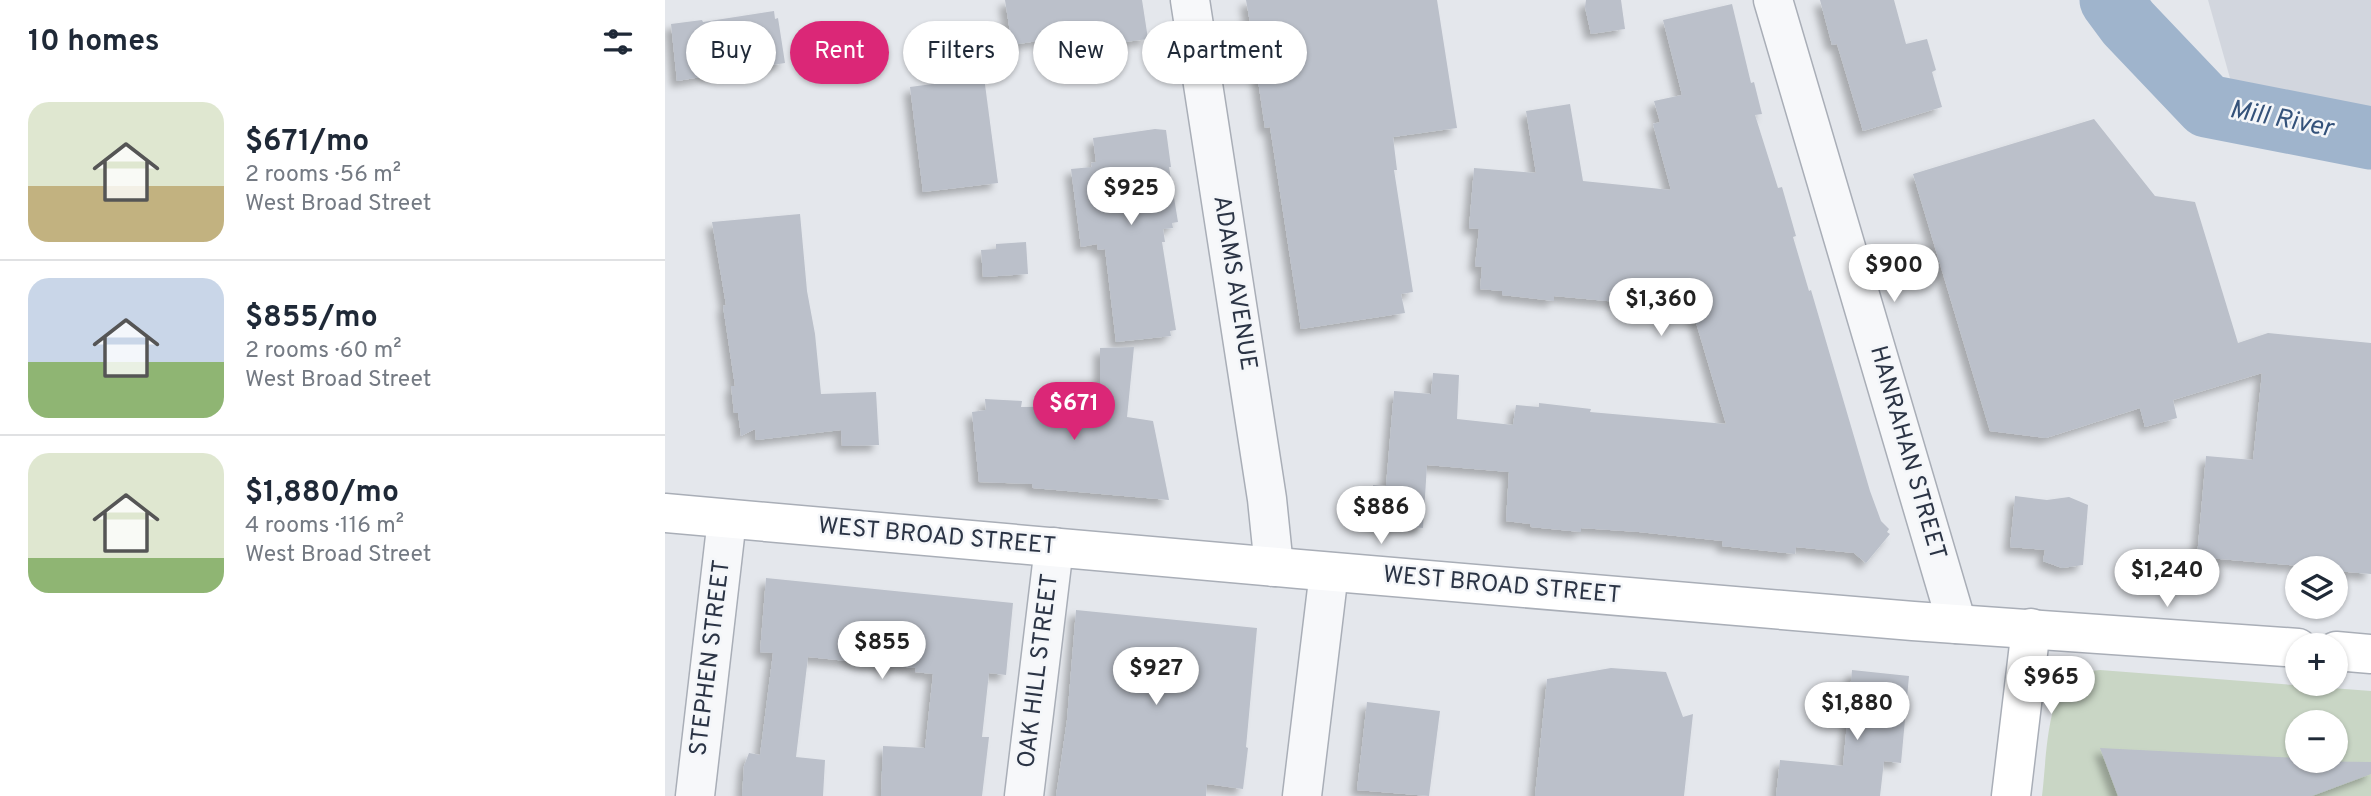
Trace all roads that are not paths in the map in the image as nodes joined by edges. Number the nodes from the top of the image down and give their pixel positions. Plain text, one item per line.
1 (1190, 0) edge
2 (1773, 0) edge
3 (665, 513) edge
4 (727, 519) junction
5 (1054, 547) junction
6 (1274, 567) junction
7 (1329, 572) junction
8 (1957, 624) junction
9 (2031, 628) junction
10 (2285, 647) edge
11 (2348, 652) edge
12 (2371, 654) edge
13 (695, 796) edge
14 (1024, 796) edge
15 (1303, 796) edge
16 (2011, 796) edge

1 - 6 street, ADAMS AVENUE
2 - 8 street, HANRAHAN STREET
3 - 4 main road, WEST BROAD STREET
4 - 5 main road, WEST BROAD STREET
4 - 13 street, STEPHEN STREET
5 - 6 main road, WEST BROAD STREET
5 - 14 street, OAK HILL STREET
6 - 7 main road, WEST BROAD STREET
7 - 8 main road, WEST BROAD STREET
7 - 15 street
8 - 9 main road, WEST BROAD STREET
9 - 10 main road, WEST BROAD STREET
9 - 16 main road
11 - 12 main road

